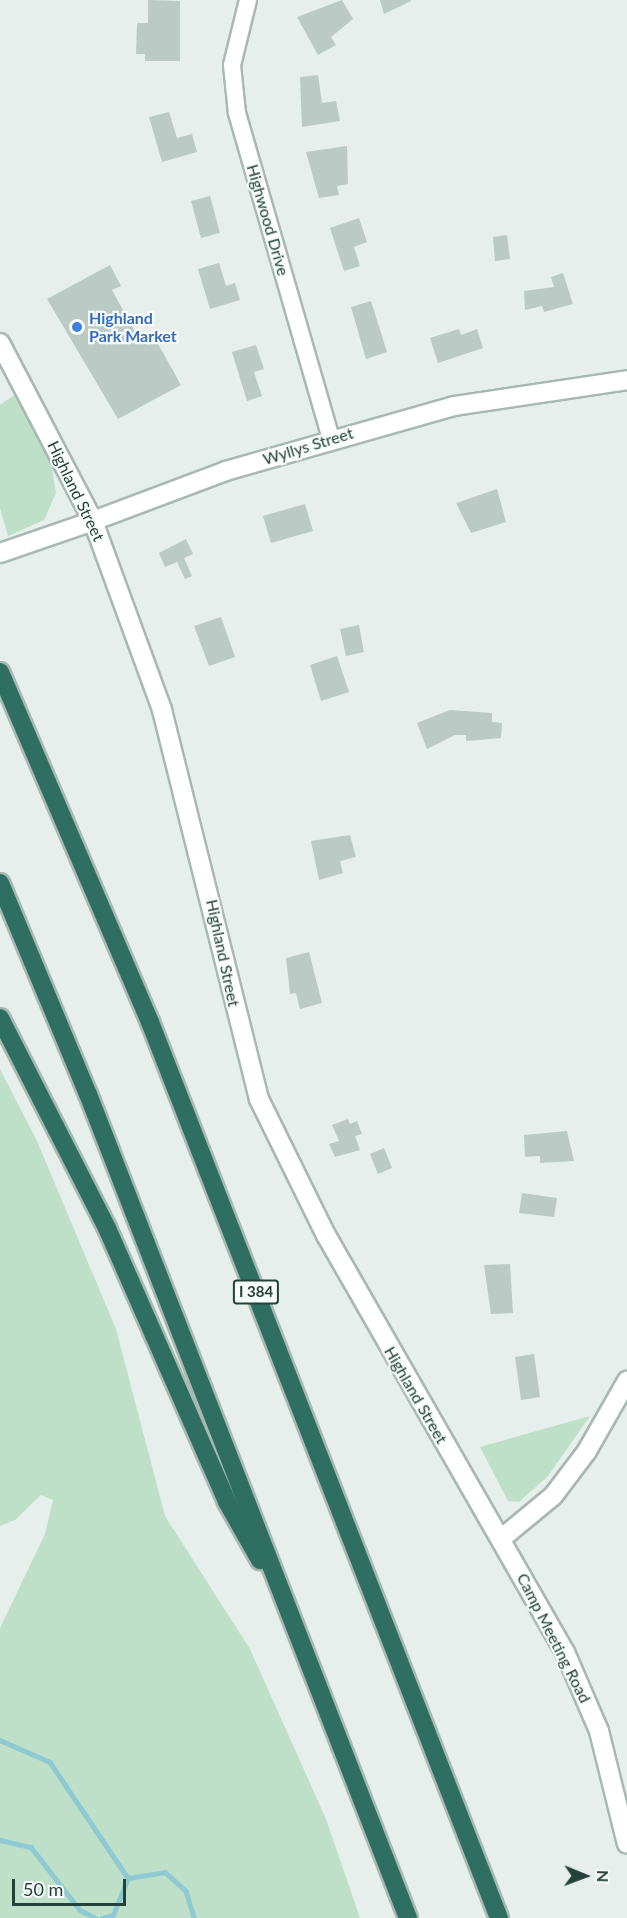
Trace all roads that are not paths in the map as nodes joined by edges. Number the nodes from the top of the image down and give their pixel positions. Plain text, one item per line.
1 (248, 0) edge
2 (0, 342) edge
3 (627, 380) edge
4 (331, 438) junction
5 (93, 521) junction
6 (1, 552) edge
7 (0, 672) edge
8 (0, 883) edge
9 (0, 1018) edge
10 (627, 1381) edge
11 (502, 1538) junction
12 (280, 1590) junction
13 (627, 1844) edge
14 (408, 1918) edge
15 (499, 1918) edge

1 - 4 street, Highwood Drive
2 - 5 main road, Highland Street
3 - 4 main road, Wyllys Street
4 - 5 main road, Wyllys Street
5 - 6 main road, Wyllys Street
5 - 11 main road, Highland Street
7 - 15 highway, I 384
8 - 12 highway
9 - 12 highway
10 - 11 main road
11 - 13 main road, Camp Meeting Road
12 - 14 highway

